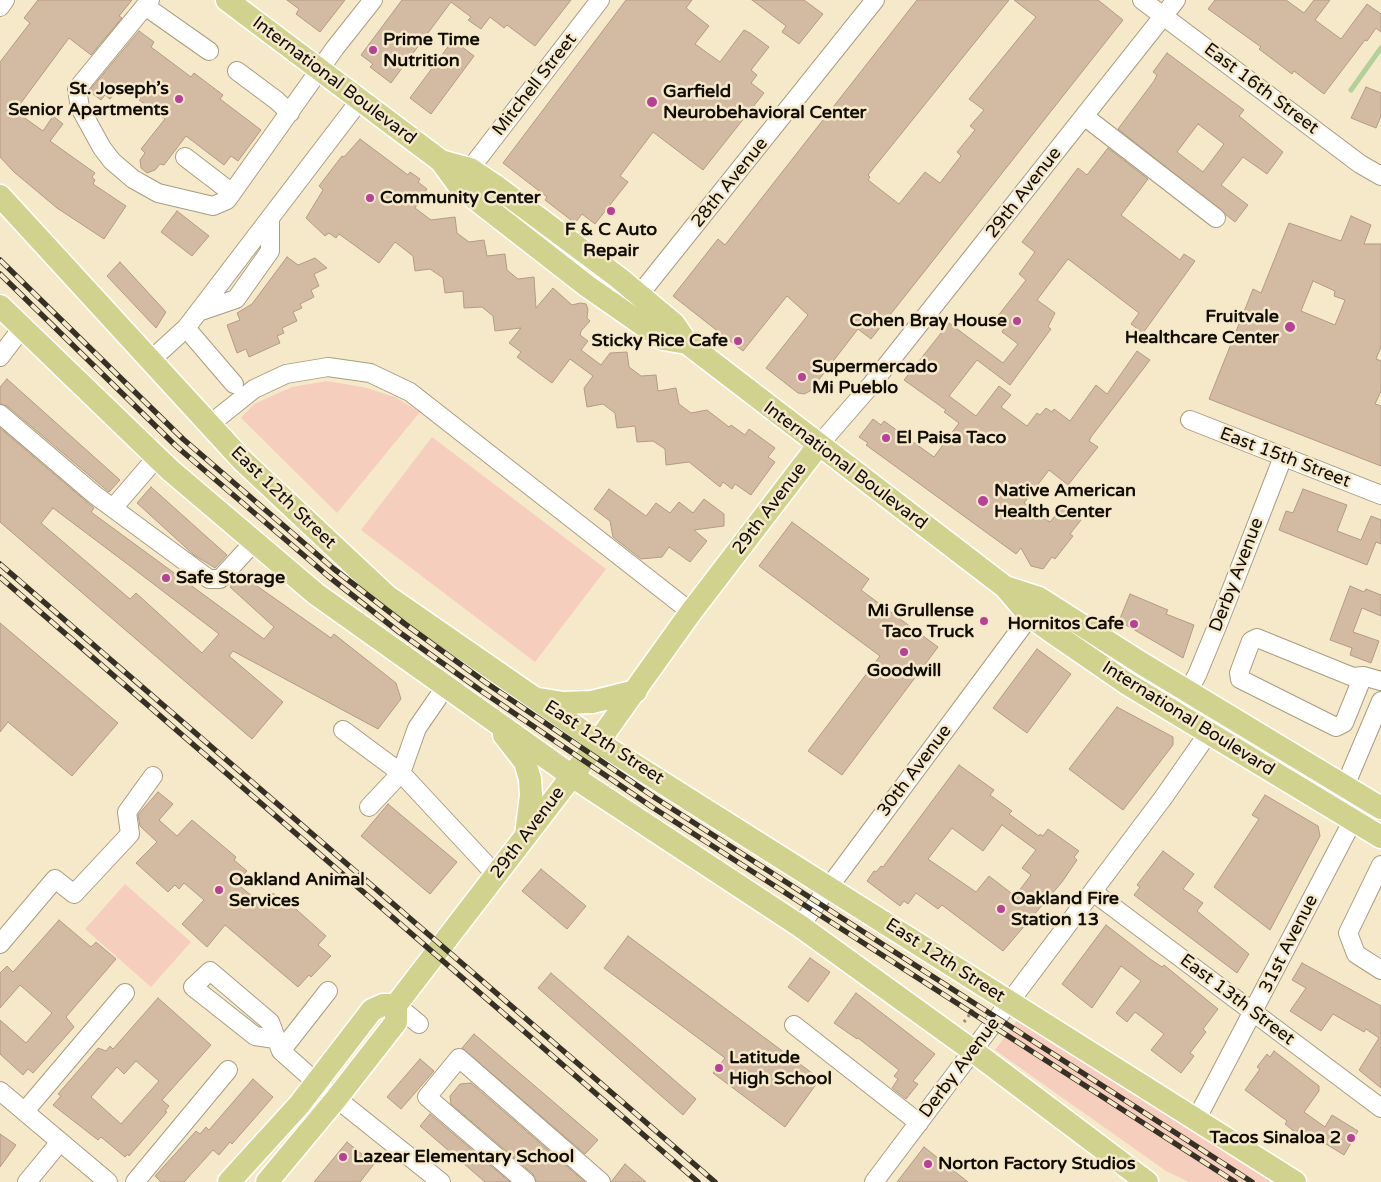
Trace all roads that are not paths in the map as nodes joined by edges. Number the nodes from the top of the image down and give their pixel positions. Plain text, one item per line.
1 (5, 0) edge
2 (227, 0) edge
3 (373, 0) edge
4 (600, 0) edge
5 (876, 0) edge
6 (1142, 0) edge
7 (1176, 0) edge
8 (148, 3) edge
9 (0, 7) edge
10 (1164, 16) junction
11 (208, 52) dead end
12 (320, 70) junction
13 (236, 71) dead end
14 (360, 100) junction
15 (290, 114) junction
16 (1084, 116) junction
17 (185, 157) dead end
18 (441, 161) junction
19 (470, 169) junction
20 (1381, 176) edge
21 (232, 194) junction
22 (0, 196) edge
23 (1216, 218) dead end
24 (639, 295) junction
25 (0, 306) edge
26 (22, 328) junction
27 (186, 328) junction
28 (686, 343) junction
29 (0, 357) edge
30 (150, 360) junction
31 (234, 384) dead end
32 (0, 414) edge
33 (1190, 420) dead end
34 (209, 425) junction
35 (818, 446) junction
36 (157, 457) junction
37 (1283, 457) junction
38 (1381, 495) edge
39 (113, 508) junction
40 (254, 542) junction
41 (1005, 587) junction
42 (691, 612) junction
43 (1030, 616) junction
44 (1363, 676) junction
45 (1381, 681) edge
46 (446, 686) junction
47 (636, 691) junction
48 (1188, 691) junction
49 (535, 698) junction
50 (1381, 701) edge
51 (1223, 712) junction
52 (492, 718) junction
53 (343, 730) dead end
54 (1208, 733) junction
55 (598, 742) junction
56 (401, 773) junction
57 (153, 776) dead end
58 (572, 776) junction
59 (1345, 786) junction
60 (369, 807) dead end
61 (1381, 808) edge
62 (1353, 820) junction
63 (1381, 837) edge
64 (525, 838) junction
65 (1381, 865) edge
66 (496, 875) junction
67 (830, 886) junction
68 (1093, 892) junction
69 (800, 926) junction
70 (1350, 939) junction
71 (0, 944) edge
72 (1381, 962) edge
73 (1381, 970) edge
74 (328, 991) dead end
75 (125, 993) dead end
76 (1010, 1002) junction
77 (396, 1005) junction
78 (1253, 1012) junction
79 (419, 1024) dead end
80 (794, 1025) dead end
81 (973, 1050) junction
82 (228, 1070) dead end
83 (317, 1083) junction
84 (0, 1091) edge
85 (336, 1099) junction
86 (1381, 1108) edge
87 (24, 1112) junction
88 (1196, 1120) junction
89 (919, 1123) junction
90 (60, 1142) junction
91 (1125, 1167) junction
92 (27, 1182) edge
93 (108, 1182) edge
94 (135, 1182) edge
95 (228, 1182) edge
96 (267, 1182) edge
97 (441, 1182) edge
98 (526, 1182) edge
99 (601, 1182) edge
100 (874, 1182) edge
101 (1147, 1182) edge
102 (1159, 1182) edge
103 (1295, 1182) edge

1 - 9 street
2 - 12 main road, International Boulevard
3 - 12 street
4 - 19 street, Mitchell Street
5 - 24 street, 28th Avenue
6 - 10 street, East 16th Street
7 - 10 street, 29th Avenue
8 - 11 street
8 - 21 street
10 - 16 street, 29th Avenue
10 - 20 street, East 16th Street
12 - 14 main road, International Boulevard
12 - 15 street
13 - 15 street
14 - 18 main road, International Boulevard
14 - 27 street
15 - 21 street
16 - 23 street
16 - 35 street, 29th Avenue
17 - 21 street
18 - 19 main road, International Boulevard
18 - 28 main road, International Boulevard
19 - 24 main road, International Boulevard
22 - 30 main road, East 12th Street
24 - 28 main road, International Boulevard
25 - 26 main road
26 - 29 street
26 - 36 main road
27 - 30 street
27 - 31 street
28 - 35 main road, International Boulevard
30 - 34 main road, East 12th Street
32 - 39 street
33 - 37 street, East 15th Street
34 - 42 street
34 - 49 main road, East 12th Street
35 - 41 main road, International Boulevard
35 - 42 main road, 29th Avenue
36 - 39 street
36 - 40 main road
37 - 38 street, East 15th Street
37 - 48 street, Derby Avenue
39 - 40 street
40 - 46 main road
41 - 43 main road, International Boulevard
41 - 48 main road, International Boulevard
42 - 47 main road, 29th Avenue
43 - 54 main road, International Boulevard
43 - 67 street, 30th Avenue
44 - 44 street
44 - 45 street
46 - 52 main road
46 - 56 street
47 - 49 main road
47 - 55 main road, 29th Avenue
48 - 51 main road, International Boulevard
49 - 55 main road, East 12th Street
50 - 59 street
51 - 54 street, Derby Avenue
51 - 59 main road, International Boulevard
52 - 58 main road
52 - 64 main road
53 - 56 street
54 - 62 main road, International Boulevard
54 - 68 street, Derby Avenue
55 - 58 main road, 29th Avenue
55 - 67 main road, East 12th Street
56 - 60 street
56 - 66 street
57 - 71 street
58 - 64 main road, 29th Avenue
58 - 69 main road
59 - 61 main road, International Boulevard
62 - 63 main road, International Boulevard
62 - 78 street, 31st Avenue
64 - 66 main road, 29th Avenue
65 - 70 street
66 - 77 main road, 29th Avenue
67 - 69 street, 30th Avenue
67 - 76 main road, East 12th Street
68 - 76 street, Derby Avenue
68 - 78 street, East 13th Street
69 - 81 main road
70 - 72 street
70 - 73 street
74 - 83 street
75 - 87 street
76 - 81 street, Derby Avenue
76 - 88 main road, East 12th Street
77 - 79 street
77 - 83 main road
77 - 85 main road, 29th Avenue
78 - 86 street, East 13th Street
78 - 88 street, 31st Avenue
80 - 89 street
81 - 89 street, Derby Avenue
81 - 91 main road
82 - 94 street
83 - 85 street
83 - 95 main road
84 - 87 street
85 - 96 main road, 29th Avenue
85 - 97 street
87 - 90 street
88 - 103 main road, East 12th Street
89 - 100 street, Derby Avenue
90 - 92 street
90 - 93 street
91 - 101 main road
91 - 102 main road
98 - 99 street

